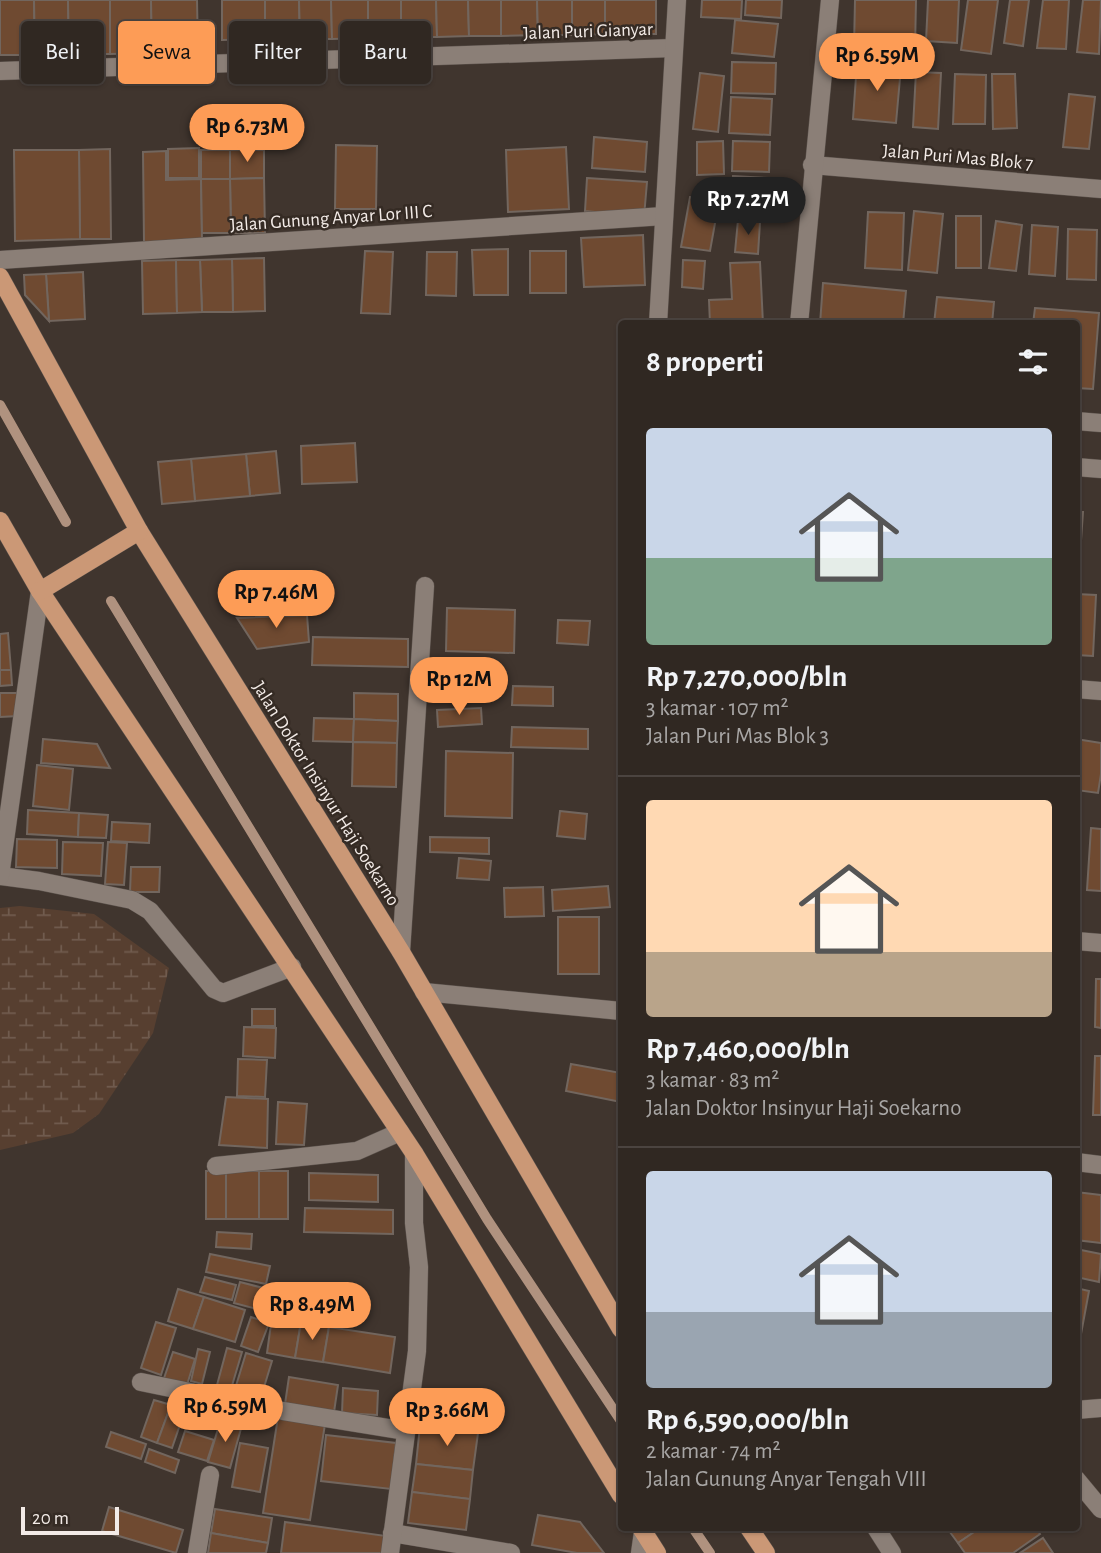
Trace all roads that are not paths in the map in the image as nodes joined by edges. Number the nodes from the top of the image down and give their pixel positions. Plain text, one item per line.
1 (677, 0) edge
2 (830, 0) edge
3 (673, 48) junction
4 (0, 71) edge
5 (812, 165) junction
6 (1101, 189) edge
7 (664, 216) junction
8 (0, 260) edge
9 (0, 277) edge
10 (658, 320) edge
11 (799, 320) edge
12 (1080, 421) edge
13 (1101, 424) edge
14 (1080, 467) edge
15 (1101, 470) edge
16 (0, 521) edge
17 (139, 531) junction
18 (425, 586) dead end
19 (40, 591) junction
20 (1080, 689) edge
21 (1101, 691) edge
22 (0, 876) edge
23 (1080, 941) edge
24 (1101, 943) edge
25 (401, 952) junction
26 (292, 967) junction
27 (424, 992) junction
28 (618, 1011) edge
29 (400, 1132) junction
30 (414, 1153) junction
31 (1080, 1163) edge
32 (1101, 1165) edge
33 (215, 1166) dead end
34 (618, 1324) edge
35 (141, 1382) dead end
36 (1101, 1408) edge
37 (1080, 1410) edge
38 (406, 1431) junction
39 (210, 1475) dead end
40 (1080, 1483) edge
41 (618, 1490) edge
42 (1100, 1502) edge
43 (642, 1531) edge
44 (643, 1531) edge
45 (751, 1531) edge
46 (878, 1531) edge
47 (392, 1533) junction
48 (197, 1553) edge
49 (390, 1553) edge
50 (511, 1553) edge
51 (640, 1553) edge
52 (657, 1553) edge
53 (766, 1553) edge
54 (892, 1553) edge

1 - 3 street
2 - 5 street
3 - 4 street, Jalan Puri Gianyar
3 - 7 street
5 - 6 street, Jalan Puri Mas Blok 7
5 - 11 street
7 - 8 street, Jalan Gunung Anyar Lor III C
7 - 10 street
9 - 17 main road, Jalan Doktor Insinyur Haji Soekarno
12 - 13 street
14 - 15 street
16 - 19 main road
17 - 19 main road
17 - 25 main road, Jalan Doktor Insinyur Haji Soekarno
18 - 25 street
19 - 22 street
19 - 26 main road
20 - 21 street
22 - 26 street
23 - 24 street
25 - 27 main road, Jalan Doktor Insinyur Haji Soekarno
26 - 29 main road
27 - 28 street
27 - 34 main road, Jalan Doktor Insinyur Haji Soekarno
29 - 30 main road
29 - 33 street
30 - 38 street
30 - 41 main road
31 - 32 street
35 - 38 street
36 - 37 street
38 - 47 street
39 - 48 street
40 - 42 street
43 - 51 street
44 - 52 main road
45 - 53 main road
46 - 54 street
47 - 49 street
47 - 50 street

